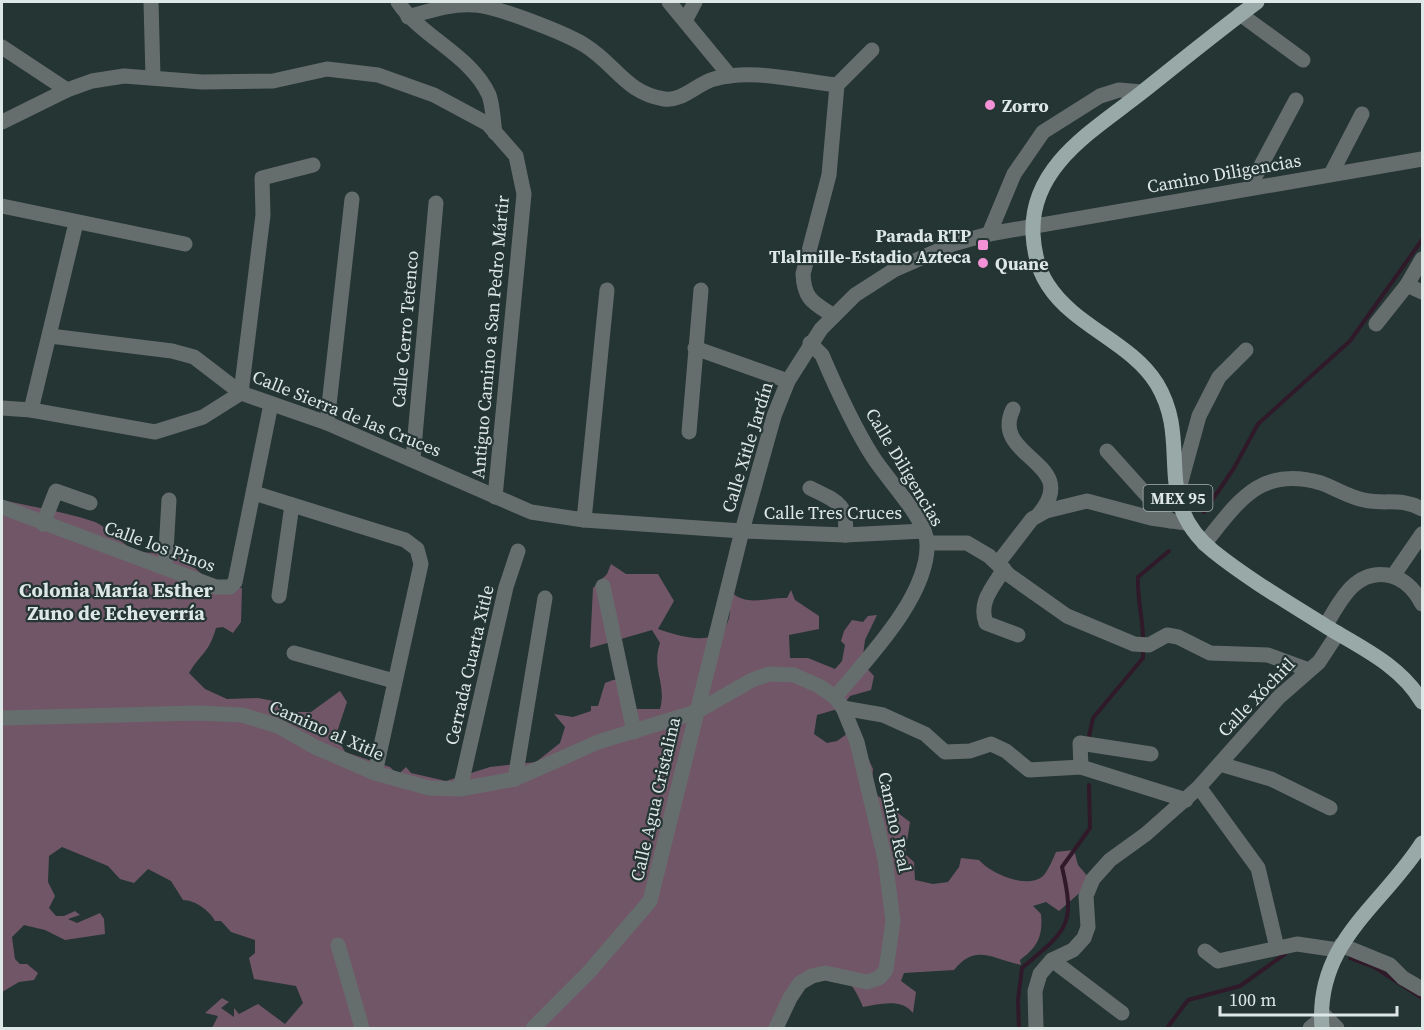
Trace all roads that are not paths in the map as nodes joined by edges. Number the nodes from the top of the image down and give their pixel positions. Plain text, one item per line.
1 (151, 2) edge
2 (398, 2) edge
3 (669, 2) edge
4 (695, 2) edge
5 (1257, 2) edge
6 (1240, 14) junction
7 (408, 17) junction
8 (685, 21) junction
9 (2, 47) edge
10 (872, 50) dead end
11 (1303, 60) dead end
12 (730, 76) junction
13 (153, 77) junction
14 (837, 85) junction
15 (67, 90) junction
16 (1142, 92) junction
17 (1296, 100) dead end
18 (1362, 114) dead end
19 (2, 122) edge
20 (495, 133) junction
21 (1422, 159) edge
22 (313, 165) dead end
23 (1331, 174) junction
24 (1249, 188) junction
25 (352, 199) dead end
26 (436, 203) dead end
27 (2, 206) edge
28 (76, 223) junction
29 (1033, 228) junction
30 (989, 234) junction
31 (185, 244) dead end
32 (1422, 259) edge
33 (1407, 285) junction
34 (607, 290) dead end
35 (701, 290) dead end
36 (1422, 292) edge
37 (834, 316) junction
38 (1376, 324) dead end
39 (50, 336) junction
40 (810, 343) junction
41 (695, 348) junction
42 (1246, 350) dead end
43 (788, 381) junction
44 (241, 393) junction
45 (271, 404) junction
46 (2, 408) edge
47 (1012, 409) dead end
48 (31, 410) junction
49 (327, 423) junction
50 (689, 432) dead end
51 (1107, 451) dead end
52 (412, 458) junction
53 (810, 488) dead end
54 (254, 493) junction
55 (1177, 496) junction
56 (495, 497) junction
57 (169, 500) dead end
58 (90, 503) dead end
59 (292, 505) junction
60 (2, 507) edge
61 (1422, 509) edge
62 (1039, 514) junction
63 (584, 520) junction
64 (1170, 521) junction
65 (1186, 523) junction
66 (42, 524) junction
67 (742, 531) junction
68 (1422, 534) edge
69 (845, 535) junction
70 (925, 537) junction
71 (1204, 544) junction
72 (518, 551) dead end
73 (1001, 566) junction
74 (165, 568) junction
75 (1393, 576) junction
76 (603, 586) dead end
77 (279, 596) dead end
78 (545, 598) dead end
79 (1422, 604) edge
80 (1332, 629) junction
81 (1018, 635) dead end
82 (294, 653) dead end
83 (1309, 670) junction
84 (394, 681) junction
85 (1422, 702) edge
86 (839, 703) junction
87 (696, 712) junction
88 (2, 718) edge
89 (634, 732) junction
90 (1151, 754) dead end
91 (1220, 764) junction
92 (1081, 767) junction
93 (375, 773) junction
94 (514, 779) junction
95 (1199, 787) junction
96 (460, 789) junction
97 (1186, 800) junction
98 (1330, 808) dead end
99 (1422, 843) edge
100 (338, 945) dead end
101 (1340, 947) junction
102 (1277, 948) junction
103 (1205, 951) dead end
104 (1052, 960) junction
105 (1422, 989) edge
106 (1122, 1013) dead end
107 (1319, 1022) edge
108 (362, 1029) edge
109 (533, 1029) edge
110 (776, 1029) edge
111 (1036, 1029) edge
112 (1337, 1029) edge

1 - 13 street
2 - 7 street
3 - 8 street
4 - 8 street
5 - 6 main road, MEX 95
6 - 11 street
6 - 16 main road, MEX 95
7 - 12 street
7 - 20 street
8 - 12 street
9 - 15 street
10 - 14 street
12 - 14 street
13 - 15 street, Antiguo Camino a San Pedro Mártir
13 - 20 street, Antiguo Camino a San Pedro Mártir
14 - 37 street
15 - 19 street, Antiguo Camino a San Pedro Mártir
16 - 29 main road, MEX 95
16 - 30 street
17 - 24 street
18 - 23 street
20 - 56 street, Antiguo Camino a San Pedro Mártir
21 - 23 street, Camino Diligencias
22 - 44 street
23 - 24 street, Camino Diligencias
24 - 29 street, Camino Diligencias
25 - 49 street
26 - 52 street, Calle Cerro Tetenco
27 - 28 street
28 - 31 street
28 - 39 street
29 - 30 street, Calle Xitle Jardín
29 - 55 main road, MEX 95
30 - 37 street, Calle Xitle Jardín
32 - 33 street
33 - 36 street
33 - 38 street
34 - 63 street
35 - 41 street
37 - 40 street, Calle Xitle Jardín
39 - 44 street, Calle Sierra de las Cruces
39 - 48 street
40 - 43 street, Calle Xitle Jardín
40 - 70 street, Calle Diligencias
41 - 43 street
41 - 50 street
42 - 55 street
43 - 67 street, Calle Xitle Jardín
44 - 45 street, Calle Sierra de las Cruces
44 - 48 street
45 - 49 street, Calle Sierra de las Cruces
45 - 54 street, Calle los Pinos
46 - 48 street
47 - 62 street
49 - 52 street, Calle Sierra de las Cruces
51 - 64 street
52 - 56 street, Calle Sierra de las Cruces
53 - 69 street
54 - 59 street
54 - 74 street, Calle los Pinos
55 - 65 main road, MEX 95
56 - 63 street, Calle Sierra de las Cruces
57 - 74 street
58 - 66 street
59 - 77 street
59 - 84 street
60 - 66 street, Calle los Pinos
61 - 71 street
62 - 64 street
62 - 73 street
63 - 67 street, Calle Sierra de las Cruces
64 - 65 street
65 - 71 main road, MEX 95
66 - 74 street, Calle los Pinos
67 - 69 street, Calle Tres Cruces
67 - 87 street, Calle Xitle Jardín
68 - 75 street
69 - 70 street, Calle Tres Cruces
70 - 73 street, Calle Tres Cruces
70 - 86 street, Calle Diligencias
71 - 80 main road, MEX 95
72 - 96 street, Cerrada Cuarta Xitle
73 - 81 street
73 - 83 street, Calle Tres Cruces
75 - 79 street
75 - 80 street, Calle Xóchitl
76 - 89 street
78 - 94 street
80 - 83 street, Calle Xóchitl
80 - 85 main road, MEX 95
82 - 84 street
83 - 91 street, Calle Xóchitl
84 - 93 street
86 - 87 street
86 - 92 street
86 - 110 street, Camino Real
87 - 89 street, Camino al Xitle
87 - 109 street, Calle Agua Cristalina
88 - 93 street, Camino al Xitle
89 - 94 street, Camino al Xitle
90 - 92 street
91 - 95 street, Calle Xóchitl
91 - 98 street
92 - 97 street
93 - 96 street, Camino al Xitle
94 - 96 street, Camino al Xitle
95 - 97 street, Calle Xóchitl
95 - 102 street
97 - 104 street, Calle Xóchitl
99 - 101 main road
100 - 108 street
101 - 102 street
101 - 105 street
101 - 107 main road
102 - 103 street
104 - 106 street
104 - 111 street, Calle Xóchitl
107 - 112 street

